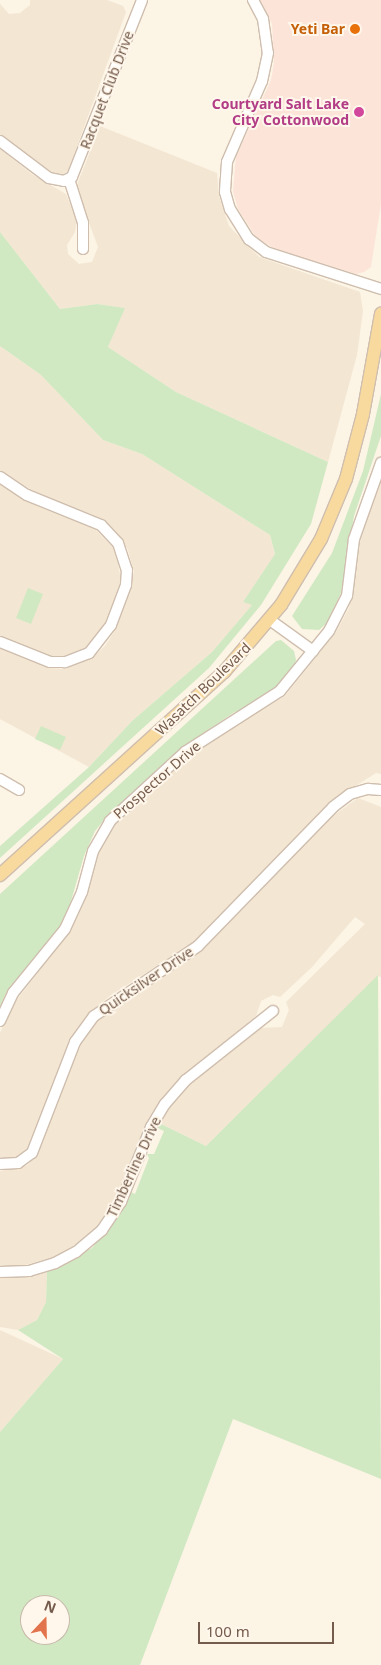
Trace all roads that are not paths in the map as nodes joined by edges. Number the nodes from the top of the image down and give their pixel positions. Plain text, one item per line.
1 (253, 0) edge
2 (138, 1) edge
3 (0, 141) edge
4 (69, 179) junction
5 (83, 249) dead end
6 (381, 289) edge
7 (381, 314) edge
8 (381, 463) edge
9 (0, 477) edge
10 (270, 620) junction
11 (0, 642) edge
12 (313, 650) junction
13 (0, 779) edge
14 (19, 790) dead end
15 (381, 790) edge
16 (0, 875) edge
17 (273, 1010) dead end
18 (0, 1022) edge
19 (0, 1164) edge
20 (0, 1272) edge

1 - 6 street
2 - 4 street, Racquet Club Drive
3 - 4 street
4 - 5 street
7 - 10 main road, Wasatch Boulevard
8 - 12 street, Prospector Drive
9 - 11 street
10 - 12 street
10 - 16 main road, Wasatch Boulevard
12 - 18 street, Prospector Drive
13 - 14 street
15 - 19 street, Quicksilver Drive
17 - 20 street, Timberline Drive

